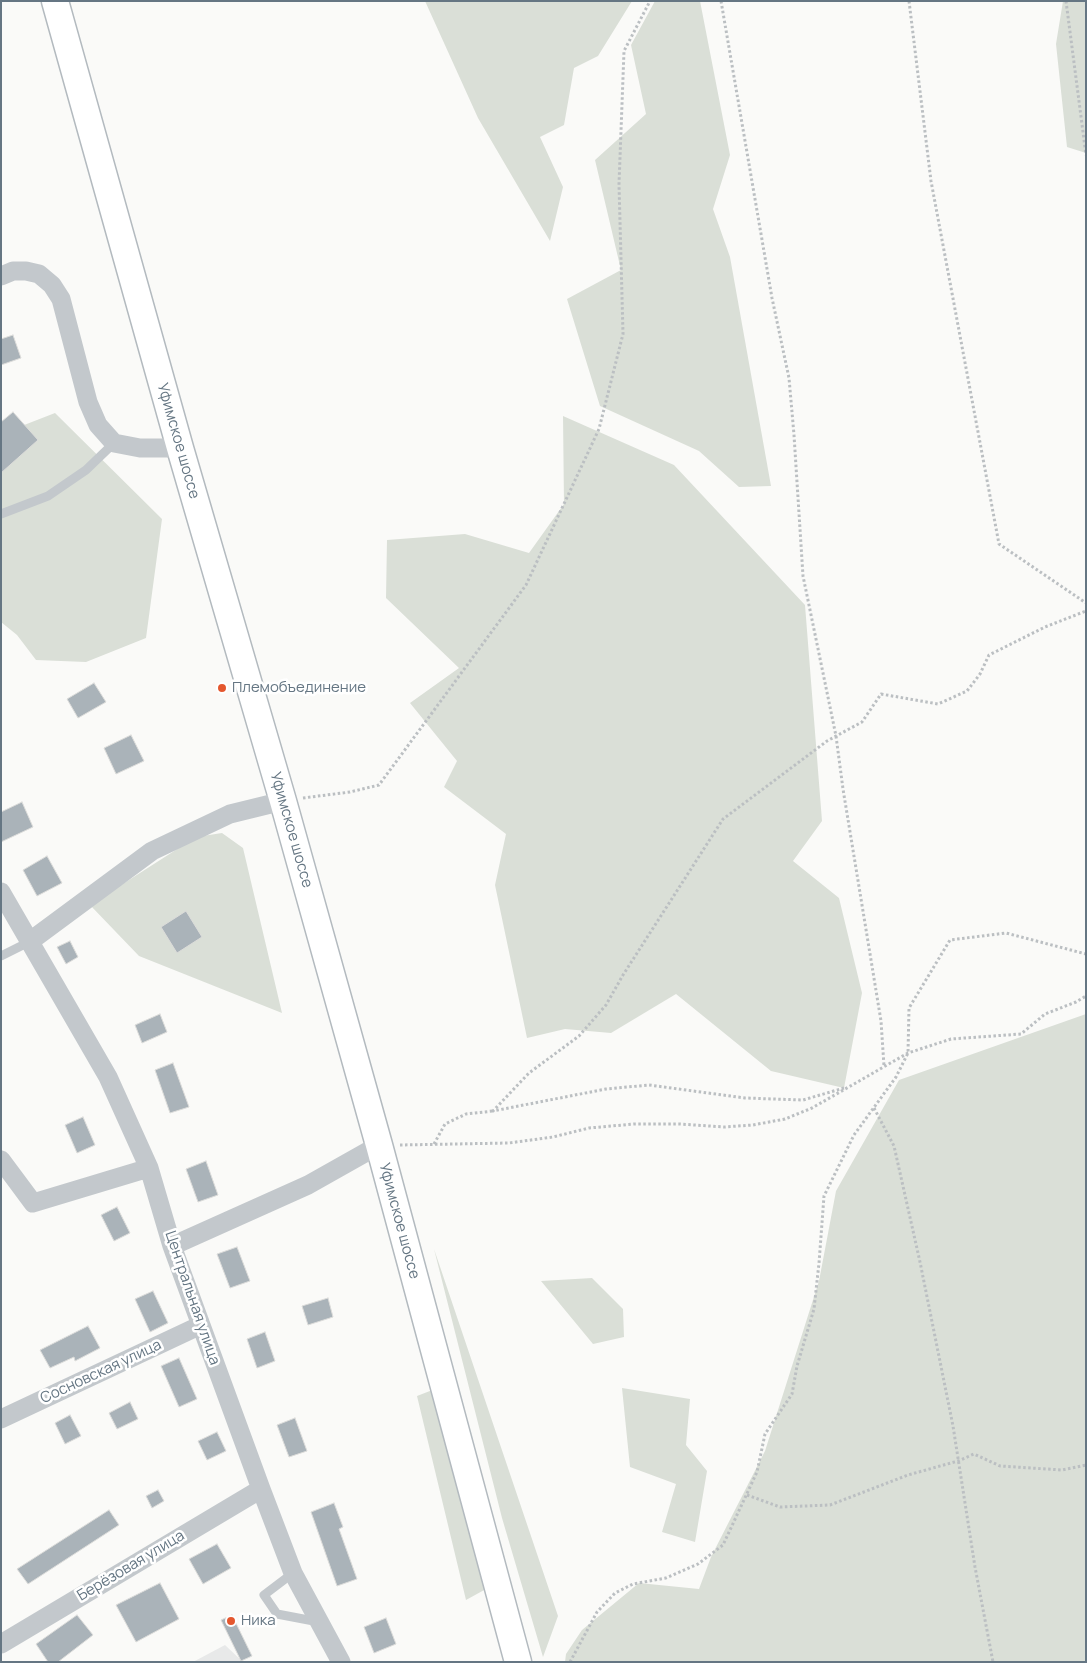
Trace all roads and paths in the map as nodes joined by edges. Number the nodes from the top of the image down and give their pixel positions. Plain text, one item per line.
1 (55, 1) edge
2 (650, 1) edge
3 (721, 1) edge
4 (909, 1) edge
5 (1066, 1) edge
6 (1086, 155) edge
7 (1, 276) edge
8 (114, 443) junction
9 (180, 448) junction
10 (1, 514) edge
11 (1086, 603) edge
12 (1086, 611) edge
13 (836, 736) junction
14 (283, 800) junction
15 (1, 892) edge
16 (29, 942) junction
17 (1086, 954) edge
18 (1, 956) edge
19 (1086, 996) edge
20 (908, 1053) junction
21 (884, 1066) junction
22 (844, 1088) junction
23 (874, 1108) junction
24 (493, 1111) junction
25 (434, 1144) junction
26 (379, 1145) junction
27 (1, 1160) edge
28 (149, 1168) junction
29 (172, 1246) junction
30 (201, 1326) junction
31 (1, 1419) edge
32 (958, 1461) junction
33 (1086, 1465) edge
34 (261, 1489) junction
35 (747, 1495) junction
36 (293, 1573) junction
37 (319, 1622) junction
38 (1, 1644) edge
39 (341, 1662) edge
40 (518, 1662) edge
41 (570, 1662) edge
42 (993, 1662) edge

1 - 9 main road, Уфимское шоссе
2 - 14 path
3 - 13 path
4 - 11 path
5 - 6 path
7 - 8 street
8 - 9 street
8 - 10 lane
9 - 14 main road, Уфимское шоссе
12 - 13 path
13 - 21 path
13 - 24 path
14 - 16 street
14 - 26 main road, Уфимское шоссе
15 - 16 street, Центральная улица
16 - 18 lane
16 - 28 street, Центральная улица
17 - 20 path
19 - 20 path
20 - 21 path
20 - 23 path
21 - 22 path
22 - 24 path
22 - 25 path
23 - 32 path
23 - 35 path
24 - 25 path
25 - 26 path
26 - 29 street
26 - 40 main road, Уфимское шоссе
27 - 28 street
28 - 29 street, Центральная улица
29 - 30 street, Центральная улица
30 - 31 street, Сосновская улица
30 - 34 street, Центральная улица
32 - 33 path
32 - 35 path
32 - 42 path
34 - 36 street, Центральная улица
34 - 38 street, Берёзовая улица
35 - 41 path
36 - 37 street, Центральная улица
36 - 37 lane
37 - 39 street, Центральная улица

